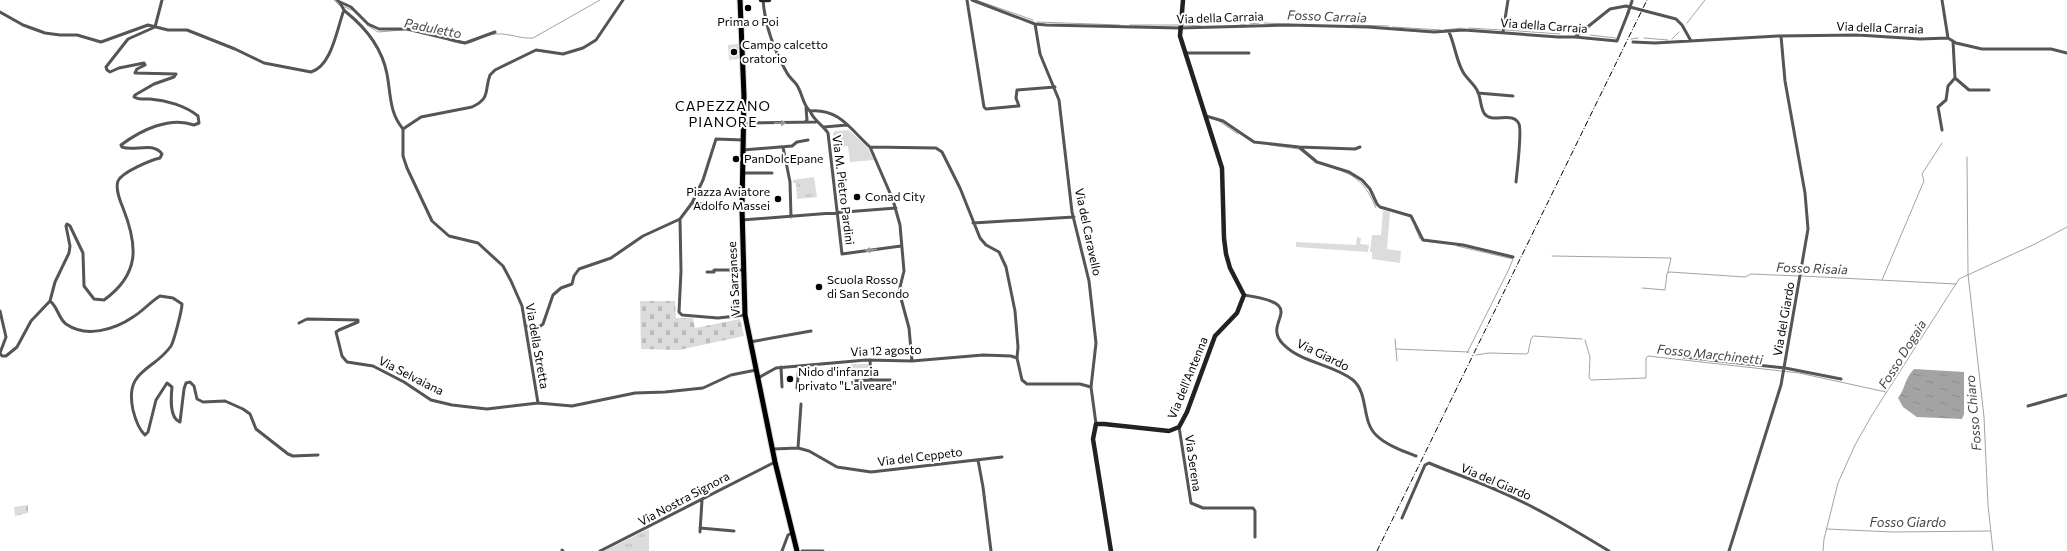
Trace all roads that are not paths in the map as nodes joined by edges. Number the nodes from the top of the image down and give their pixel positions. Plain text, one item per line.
1 (162, 0) edge
2 (623, 0) edge
3 (740, 0) edge
4 (762, 0) edge
5 (769, 0) edge
6 (967, 0) edge
7 (972, 0) edge
8 (1183, 0) edge
9 (1508, 0) edge
10 (1942, 0) edge
11 (1632, 1) edge
12 (341, 5) edge
13 (0, 12) edge
14 (1035, 24) junction
15 (156, 27) junction
16 (1180, 28) junction
17 (495, 32) dead end
18 (1449, 32) junction
19 (1503, 32) junction
20 (1575, 36) junction
21 (1781, 36) junction
22 (1948, 38) junction
23 (1690, 41) junction
24 (1954, 41) junction
25 (1633, 42) dead end
26 (2067, 52) edge
27 (1185, 53) junction
28 (1249, 53) dead end
29 (1955, 78) junction
30 (1055, 87) junction
31 (1487, 89) dead end
32 (1989, 90) dead end
33 (1478, 93) junction
34 (1487, 95) junction
35 (1513, 96) dead end
36 (806, 108) junction
37 (810, 111) junction
38 (1206, 116) junction
39 (805, 122) junction
40 (816, 122) junction
41 (744, 123) junction
42 (847, 125) junction
43 (824, 127) junction
44 (403, 129) junction
45 (1942, 130) dead end
46 (743, 140) junction
47 (808, 140) dead end
48 (783, 147) junction
49 (870, 147) junction
50 (1299, 147) junction
51 (1360, 147) dead end
52 (743, 150) junction
53 (743, 173) junction
54 (772, 173) dead end
55 (1516, 182) dead end
56 (692, 204) junction
57 (742, 208) junction
58 (896, 208) junction
59 (837, 214) junction
60 (791, 217) junction
61 (1074, 217) junction
62 (680, 219) junction
63 (742, 220) junction
64 (973, 223) junction
65 (901, 246) junction
66 (1513, 257) dead end
67 (743, 270) junction
68 (707, 272) dead end
69 (1244, 295) junction
70 (50, 301) junction
71 (0, 311) edge
72 (744, 315) junction
73 (299, 323) dead end
74 (525, 326) junction
75 (811, 331) dead end
76 (750, 342) junction
77 (1684, 357) dead end
78 (1017, 358) junction
79 (870, 360) junction
80 (912, 361) junction
81 (799, 366) junction
82 (781, 367) junction
83 (756, 370) junction
84 (1784, 370) junction
85 (758, 378) junction
86 (1841, 379) dead end
87 (871, 380) junction
88 (891, 380) dead end
89 (852, 382) dead end
90 (783, 386) dead end
91 (1091, 387) junction
92 (798, 388) dead end
93 (2067, 396) edge
94 (538, 403) junction
95 (801, 404) dead end
96 (2028, 406) dead end
97 (1096, 424) junction
98 (1179, 428) junction
99 (798, 448) junction
100 (773, 449) junction
101 (318, 455) dead end
102 (1416, 456) dead end
103 (1002, 457) dead end
104 (978, 460) junction
105 (776, 462) junction
106 (702, 500) junction
107 (1402, 518) dead end
108 (734, 531) dead end
109 (792, 533) junction
110 (1255, 537) dead end
111 (600, 551) edge
112 (782, 551) edge
113 (797, 551) edge
114 (802, 551) edge
115 (823, 551) edge
116 (991, 551) edge
117 (1110, 551) edge
118 (1609, 551) edge
119 (1729, 551) edge

1 - 15 street
2 - 44 street
3 - 41 main road, Via Sarzanese
4 - 5 street
4 - 36 street
6 - 30 street
7 - 14 street, Via della Carraia
8 - 16 street
9 - 19 street
10 - 22 street
11 - 20 street, Via della Carraia, bridge
12 - 15 street
12 - 17 street
12 - 44 street
13 - 15 street
14 - 16 street, Via della Carraia
14 - 30 street, Via del Caravello
15 - 70 street
16 - 18 street, Via della Carraia
16 - 27 street
18 - 19 street, Via della Carraia
18 - 33 street
19 - 20 street, Via della Carraia
20 - 23 street, Via della Carraia
21 - 22 street, Via della Carraia
21 - 23 street, Via della Carraia
21 - 84 street, Via del Giardo
22 - 24 street, Via della Carraia
23 - 25 street, Via della Carraia
24 - 26 street, Via della Carraia
24 - 29 street
27 - 28 street
27 - 38 street
29 - 32 street
29 - 45 street
30 - 61 street, Via del Caravello
31 - 34 street
33 - 34 street
33 - 55 street
34 - 35 street
36 - 37 street
36 - 39 street
37 - 40 street, Via M. Pietro Pardini
37 - 42 street
38 - 50 street
38 - 69 street
39 - 40 street
41 -> 39 street
40 - 43 street, Via M. Pietro Pardini
41 - 46 main road, Via Sarzanese
42 - 43 street
42 - 49 street
43 - 59 street, Via M. Pietro Pardini
44 - 74 street, Via della Stretta
46 - 52 main road, Via Sarzanese
46 - 56 street
47 - 48 street
48 - 52 street
48 - 60 street
49 - 58 street
49 - 64 street
50 - 51 street
50 - 66 street
52 - 53 main road, Via Sarzanese
53 - 54 street
53 - 57 main road, Via Sarzanese
56 - 57 street
56 - 62 street
57 - 63 main road, Via Sarzanese
58 - 59 street
58 - 65 street
59 - 60 street
65 -> 59 street, Via M. Pietro Pardini
60 - 63 street
61 - 64 street
61 - 91 street, Via del Caravello
62 - 72 street
62 - 74 street
63 - 67 main road, Via Sarzanese
64 - 78 street
65 - 80 street
67 - 68 street
67 - 72 main road, Via Sarzanese
69 - 98 street, Via dell'Antenna
69 - 102 street, Via Giardo
70 - 71 street
70 - 101 street
72 - 76 main road, Via Sarzanese
73 - 94 street, Via Selvaiana
74 - 94 street, Via della Stretta
75 - 76 street
76 - 83 main road, Via Sarzanese
77 - 84 street
78 - 80 street, Via 12 agosto
78 - 91 street
79 - 80 street, Via 12 agosto
79 - 81 street, Via 12 agosto
79 - 87 street
81 - 82 street, Via 12 agosto
81 - 92 street
82 - 85 street, Via 12 agosto
82 - 90 street
83 - 85 main road, Via Sarzanese
83 - 94 street
84 - 86 street
84 - 119 street, Via del Giardo
85 - 100 main road, Via Sarzanese
87 - 88 street
87 - 89 street
91 - 97 street, Via del Caravello
93 - 96 street
95 - 99 street
97 - 98 street, Via dell'Antenna
97 - 117 street
98 - 110 street, Via Serena
99 - 100 street, Via del Ceppeto
99 - 104 street, Via del Ceppeto
100 - 105 main road, Via Sarzanese
103 - 104 street, Via del Ceppeto
104 - 116 street
105 - 106 street, Via Nostra Signora
105 - 109 main road, Via Sarzanese
106 - 108 street
106 - 111 street, Via Nostra Signora
107 - 118 street, Via del Giardo
109 - 112 street
109 - 113 main road, Via Sarzanese
114 - 115 street

